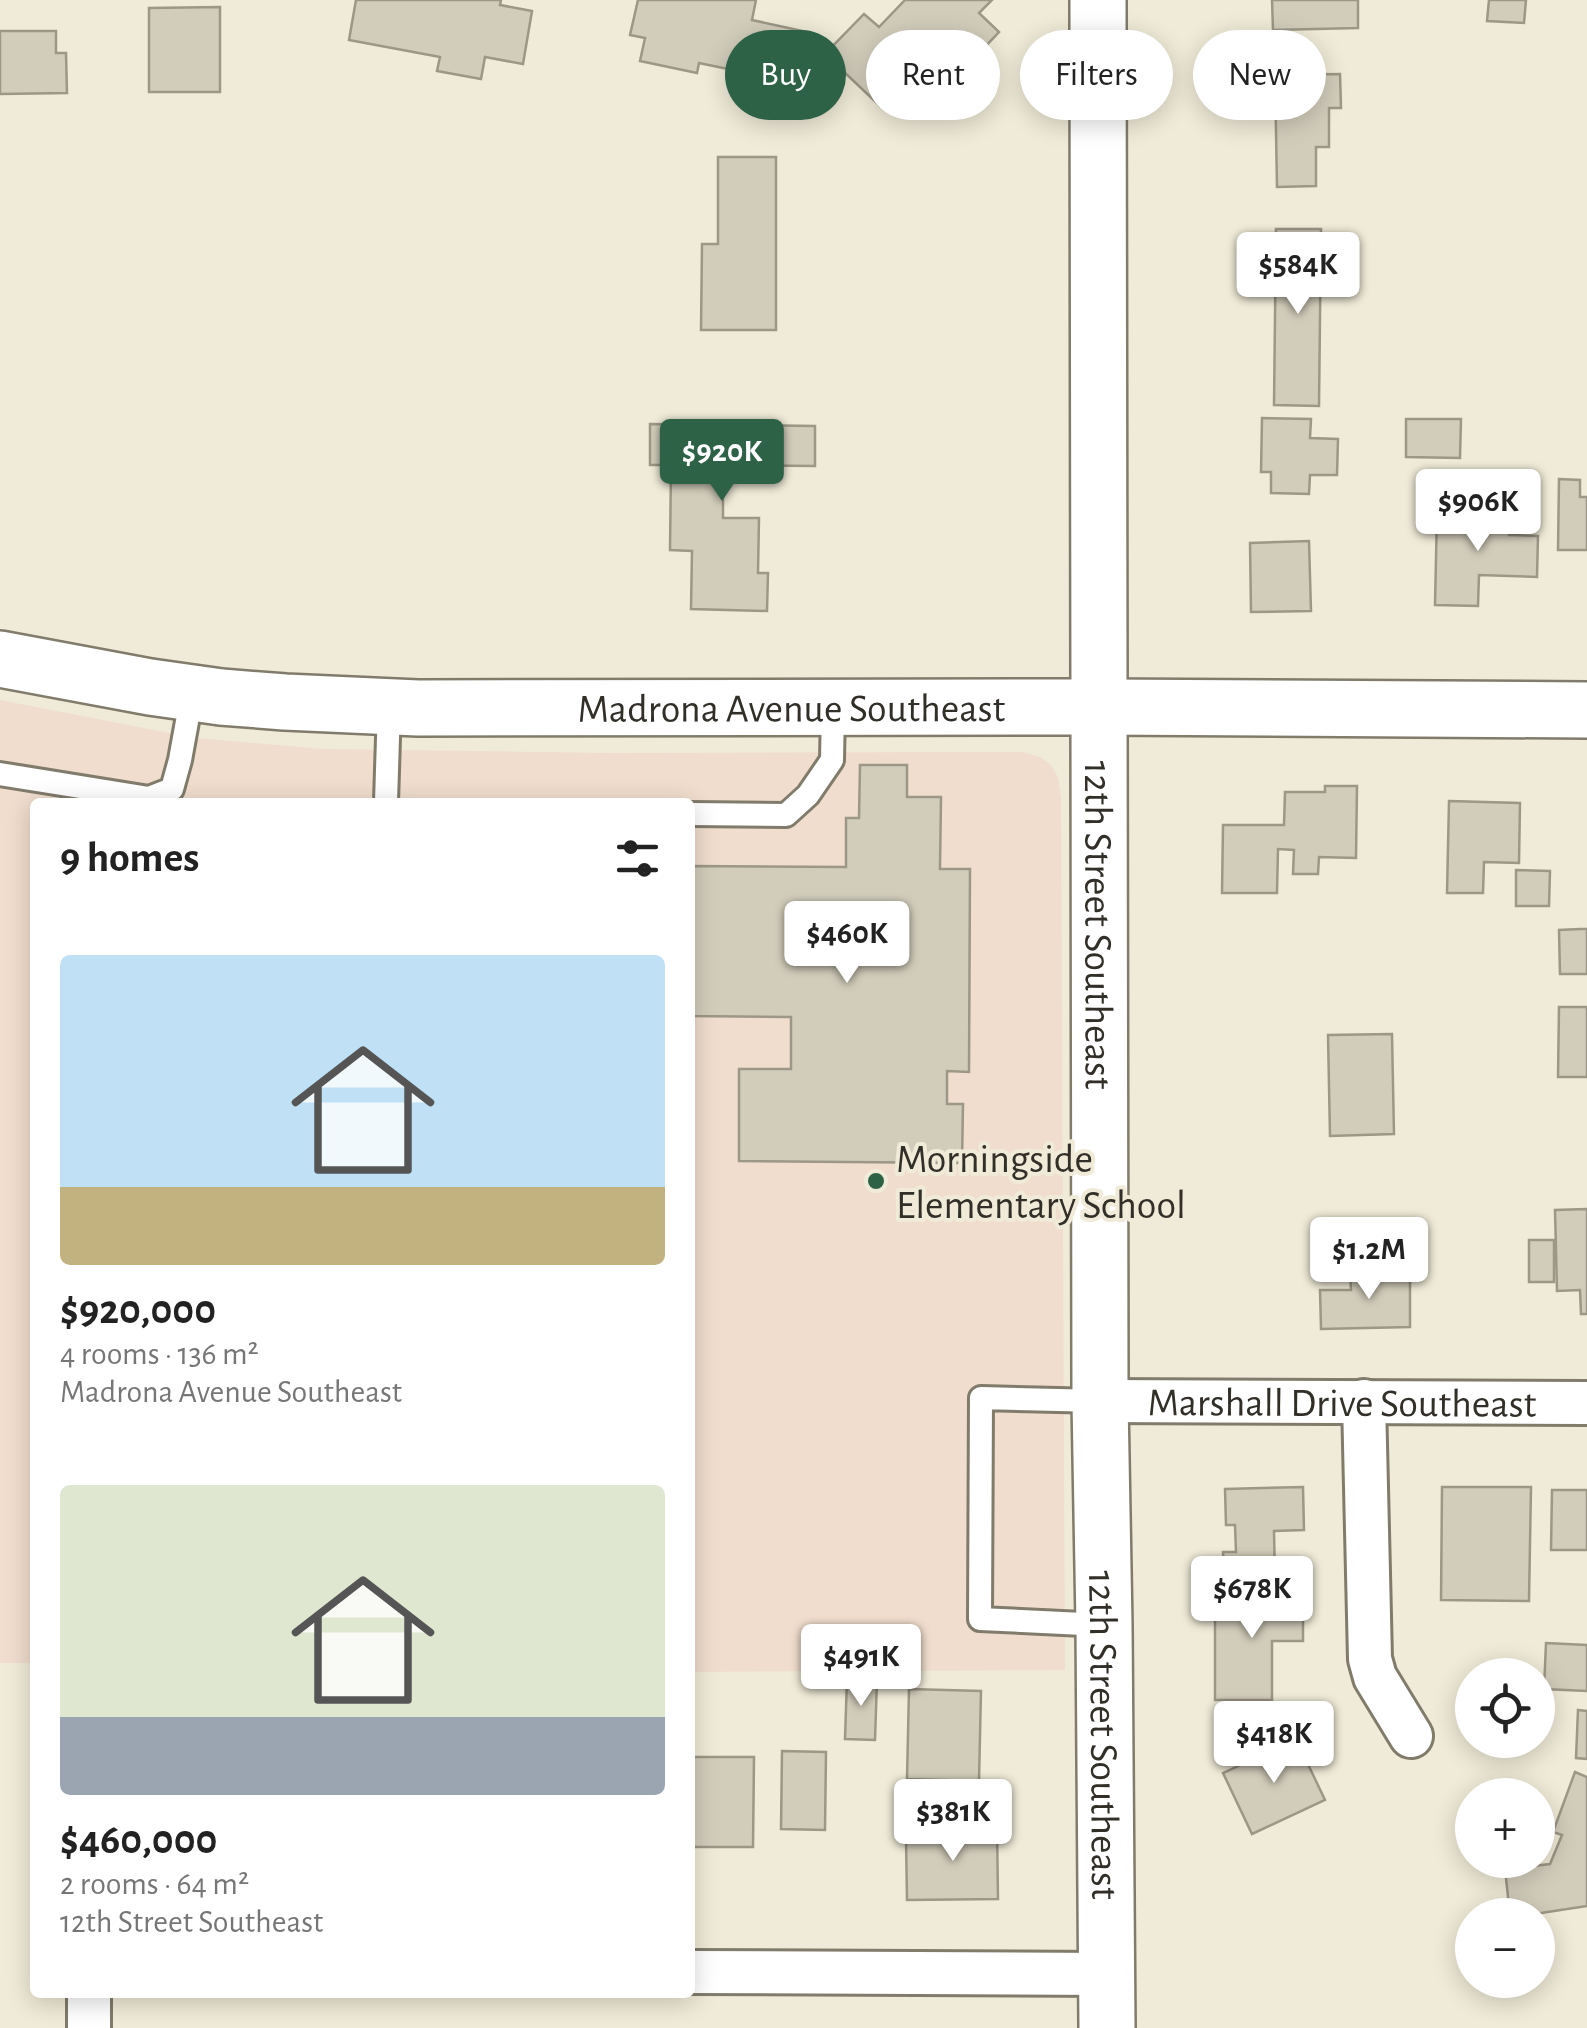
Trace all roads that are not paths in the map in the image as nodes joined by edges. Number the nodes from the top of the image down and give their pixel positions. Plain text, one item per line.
1 (1098, 0) edge
2 (0, 658) edge
3 (192, 694) junction
4 (389, 706) junction
5 (834, 707) junction
6 (1099, 707) junction
7 (1587, 710) edge
8 (0, 774) edge
9 (386, 798) edge
10 (695, 814) edge
11 (1100, 1401) junction
12 (1364, 1401) junction
13 (1587, 1403) edge
14 (1104, 1625) junction
15 (1411, 1736) dead end
16 (695, 1972) edge
17 (1107, 1974) junction
18 (89, 1998) edge
19 (89, 2028) edge
20 (1107, 2028) edge

1 - 6 main road, 12th Street Southeast
2 - 3 main road, Madrona Avenue Southeast
3 - 4 main road, Madrona Avenue Southeast
3 - 8 lane
4 - 5 main road, Madrona Avenue Southeast
4 - 9 lane
5 - 6 main road, Madrona Avenue Southeast
5 - 10 lane
6 - 7 main road, Madrona Avenue Southeast
6 - 11 main road, 12th Street Southeast
11 - 12 street, Marshall Drive Southeast
11 - 14 main road, 12th Street Southeast
11 - 14 lane
12 - 13 street, Marshall Drive Southeast
12 - 15 street
14 - 17 main road, 12th Street Southeast
16 - 17 street
17 - 20 main road, 12th Street Southeast
18 - 19 street

